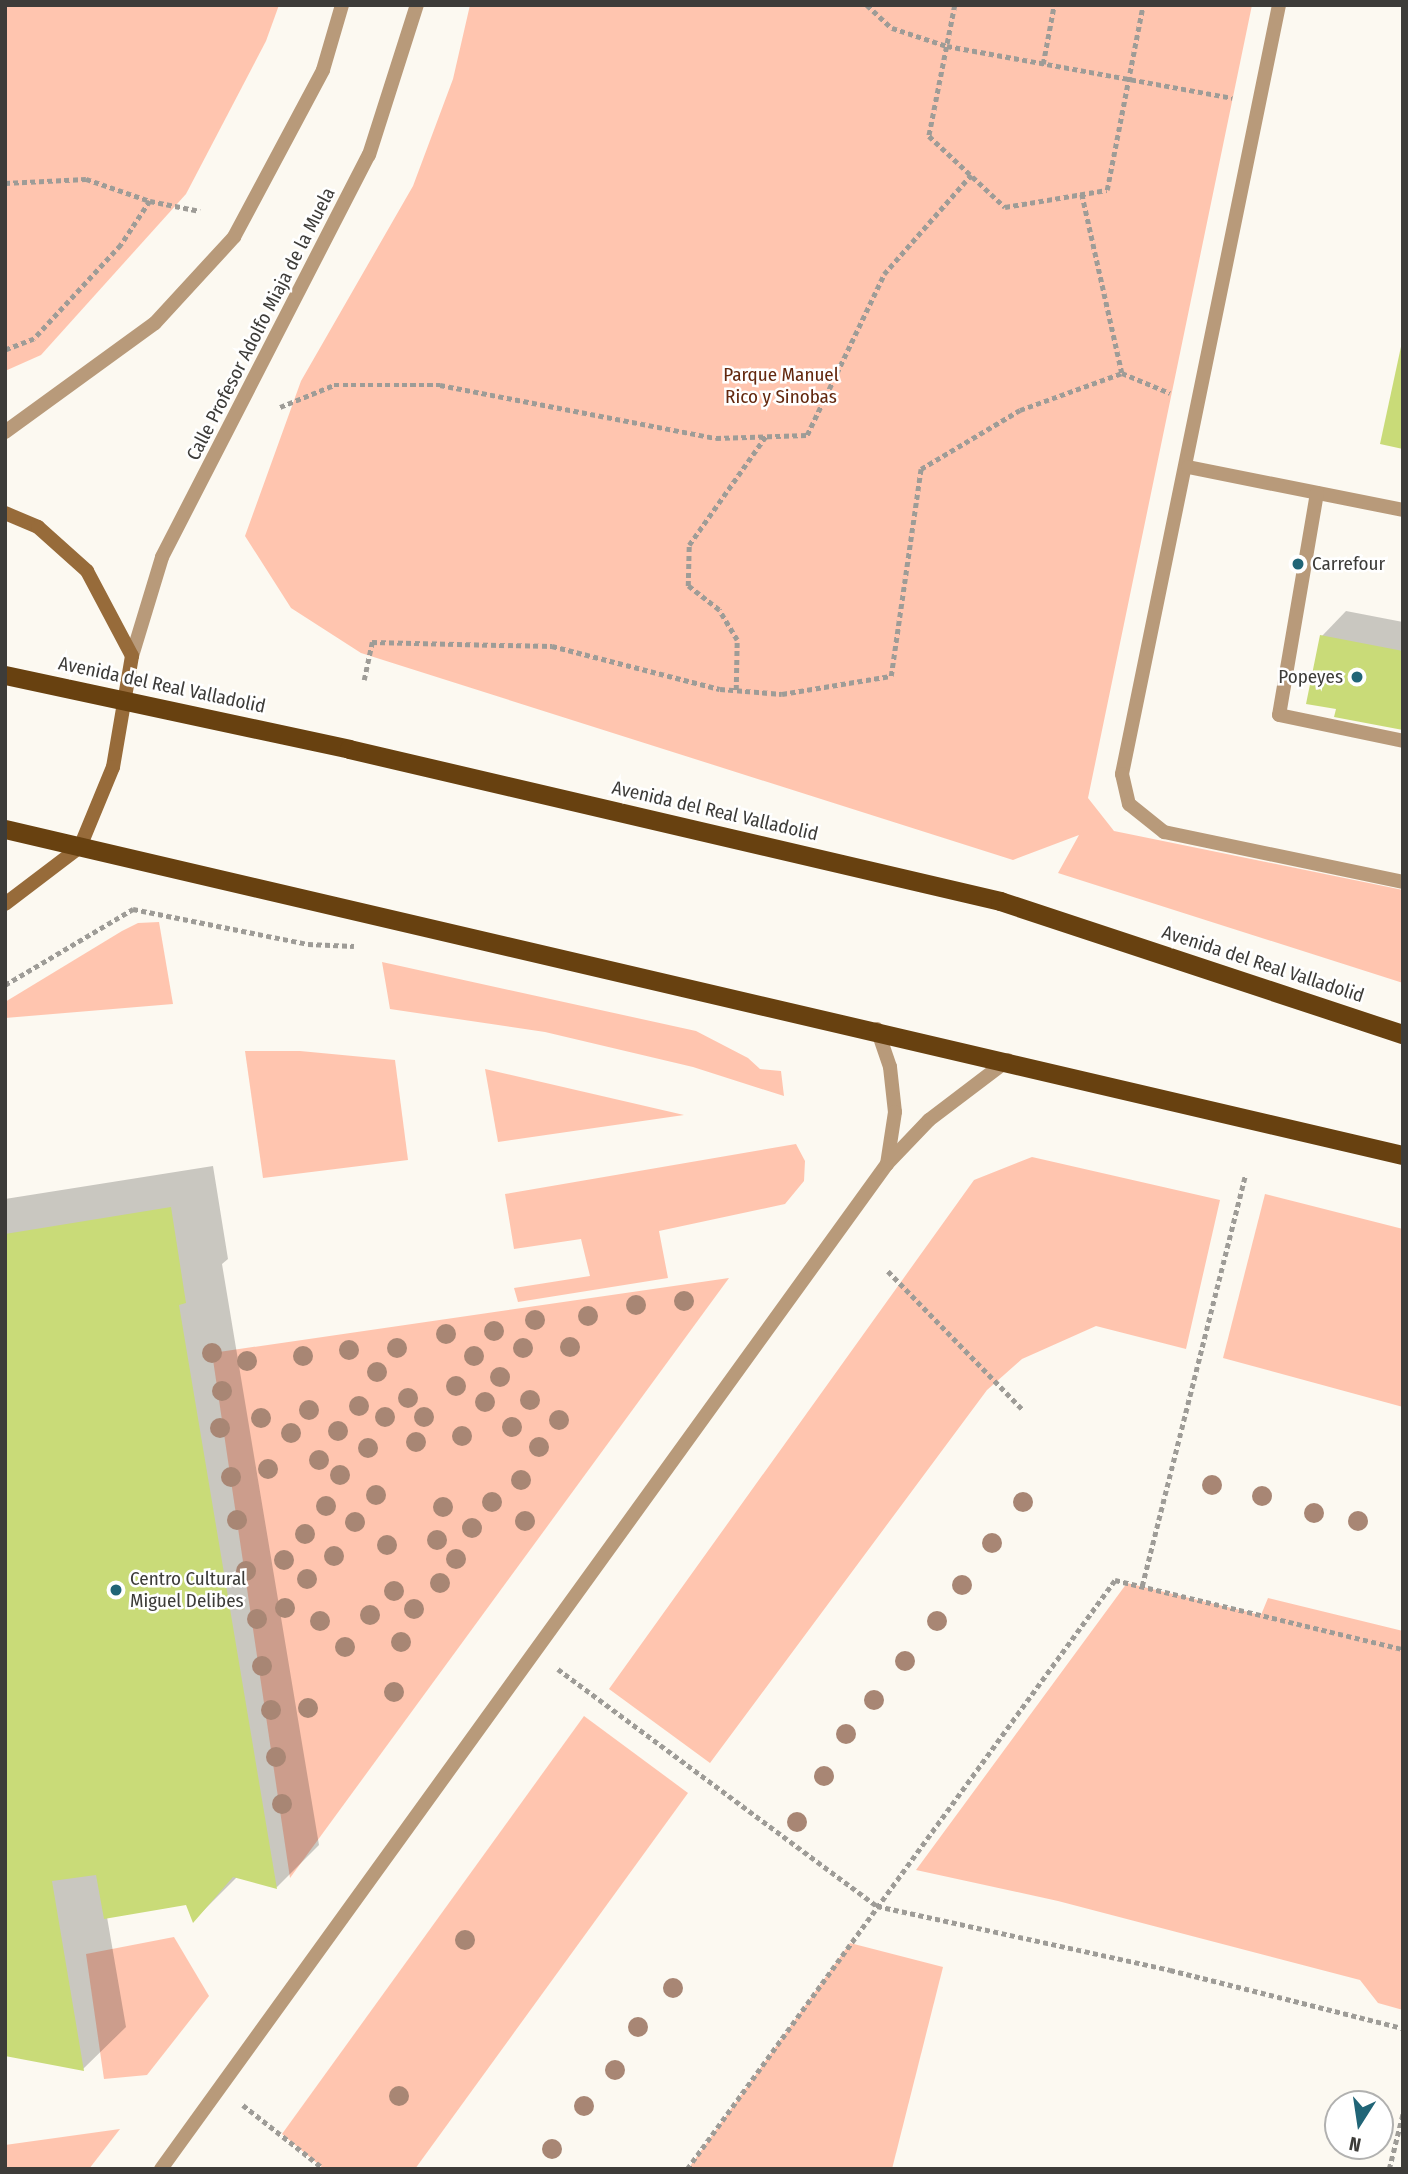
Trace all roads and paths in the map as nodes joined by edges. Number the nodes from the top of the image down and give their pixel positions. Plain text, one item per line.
1 (342, 5) edge
2 (417, 5) edge
3 (867, 5) edge
4 (955, 5) edge
5 (1054, 5) edge
6 (1143, 5) edge
7 (1279, 5) edge
8 (947, 46) junction
9 (1043, 64) junction
10 (1128, 80) junction
11 (1197, 93) dead end
12 (971, 174) junction
13 (5, 183) edge
14 (1082, 194) junction
15 (150, 201) junction
16 (200, 211) dead end
17 (5, 350) edge
18 (1122, 373) junction
19 (1200, 406) junction
20 (281, 407) dead end
21 (5, 432) edge
22 (766, 436) junction
23 (1188, 467) junction
24 (1317, 493) junction
25 (1403, 510) edge
26 (5, 513) edge
27 (132, 656) junction
28 (5, 675) edge
29 (363, 680) dead end
30 (736, 690) junction
31 (127, 700) junction
32 (1403, 741) edge
33 (5, 829) edge
34 (80, 847) junction
35 (1403, 882) edge
36 (5, 904) edge
37 (365, 949) dead end
38 (5, 985) edge
39 (877, 1029) junction
40 (1403, 1034) edge
41 (1008, 1060) junction
42 (1403, 1155) edge
43 (887, 1164) junction
44 (1245, 1177) dead end
45 (888, 1271) dead end
46 (1024, 1411) dead end
47 (1142, 1586) junction
48 (1403, 1649) edge
49 (535, 1652) junction
50 (877, 1906) junction
51 (1403, 2028) edge
52 (220, 2087) junction
53 (1403, 2113) edge
54 (161, 2169) edge
55 (324, 2169) edge
56 (687, 2169) edge
57 (1389, 2169) edge

1 - 21 street
2 - 27 street, Calle Profesor Adolfo Miaja de la Muela
3 - 8 path
4 - 8 path
5 - 9 path
6 - 10 path
7 - 19 street
8 - 9 path
8 - 12 path
9 - 10 path
10 - 11 path
10 - 14 path
12 - 14 path
12 - 22 path
13 - 15 path
14 - 18 path
15 - 16 path
15 - 17 path
18 - 19 path
18 - 30 path
19 - 23 street
20 - 22 path
22 - 30 path
23 - 24 street
23 - 35 street
24 - 25 street
24 - 32 street
26 - 27 main road
27 - 31 main road
28 - 31 highway, Avenida del Real Valladolid
29 - 30 path
31 - 34 main road
31 - 40 highway, Avenida del Real Valladolid
33 - 34 highway
34 - 36 main road
34 - 39 highway
37 - 38 path
39 - 41 highway
39 - 43 street
41 - 42 highway
41 - 43 street
43 - 49 street
44 - 47 path
45 - 46 path
47 - 48 path
47 - 50 path
49 - 50 path
49 - 52 street
50 - 51 path
50 - 56 path
52 - 54 street
52 - 55 path
53 - 57 path

